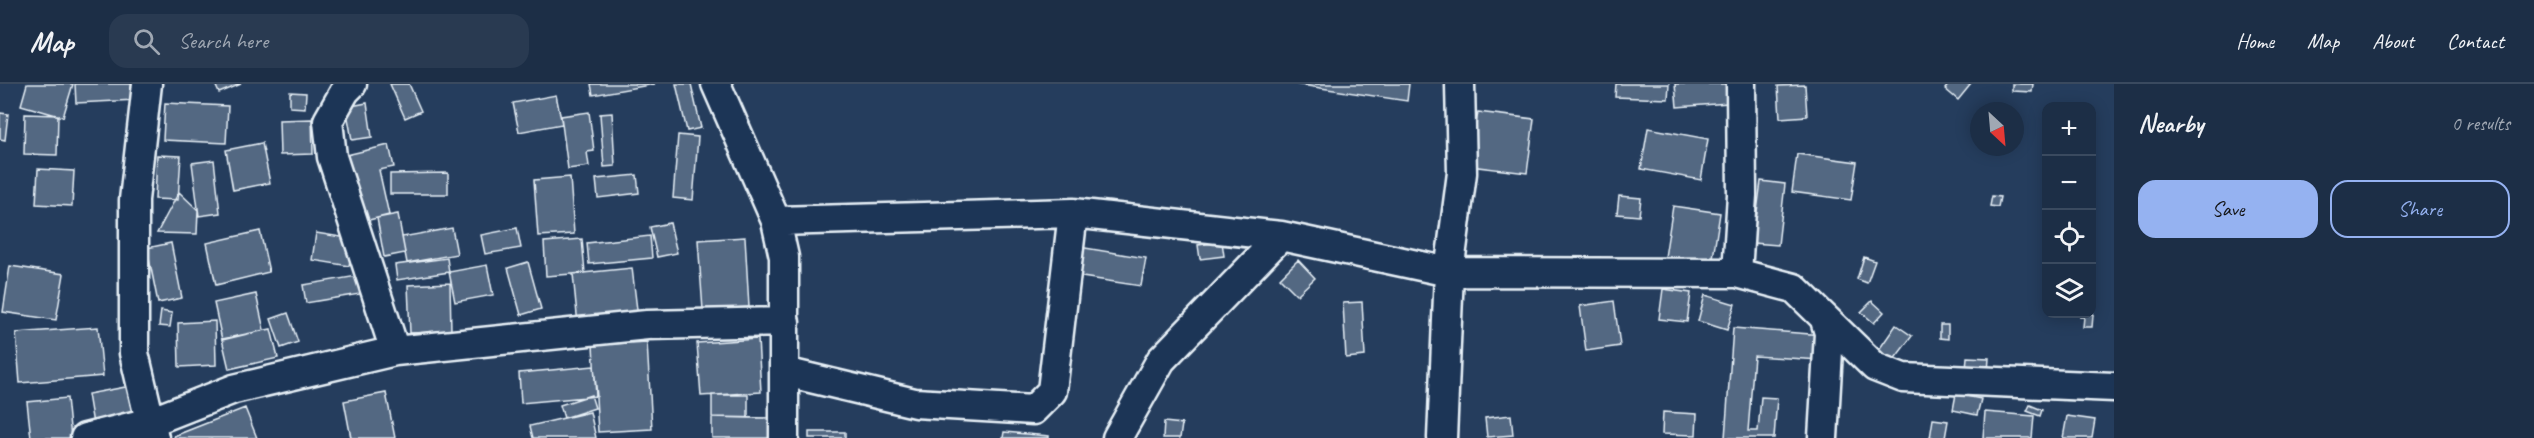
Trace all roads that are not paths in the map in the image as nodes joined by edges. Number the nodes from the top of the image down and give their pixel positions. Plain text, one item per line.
1 (147, 84) edge
2 (352, 84) edge
3 (716, 84) edge
4 (1460, 84) edge
5 (1741, 84) edge
6 (1073, 213) junction
7 (776, 221) junction
8 (1281, 237) junction
9 (1449, 272) junction
10 (1737, 273) junction
11 (1825, 320) junction
12 (784, 322) junction
13 (395, 351) junction
14 (785, 372) junction
15 (2114, 387) edge
16 (152, 430) edge
17 (85, 438) edge
18 (784, 438) edge
19 (1117, 438) edge
20 (1442, 438) edge
21 (1823, 438) edge

1 - 16 street
2 - 13 street
3 - 7 street
4 - 9 street
5 - 10 street
6 - 7 street
6 - 8 street
6 - 14 street
7 - 12 street
8 - 9 street
8 - 19 street
9 - 10 street
9 - 20 street
10 - 11 street
11 - 15 street
11 - 21 street
12 - 13 street
12 - 14 street
13 - 16 street
14 - 18 street
16 - 17 street

